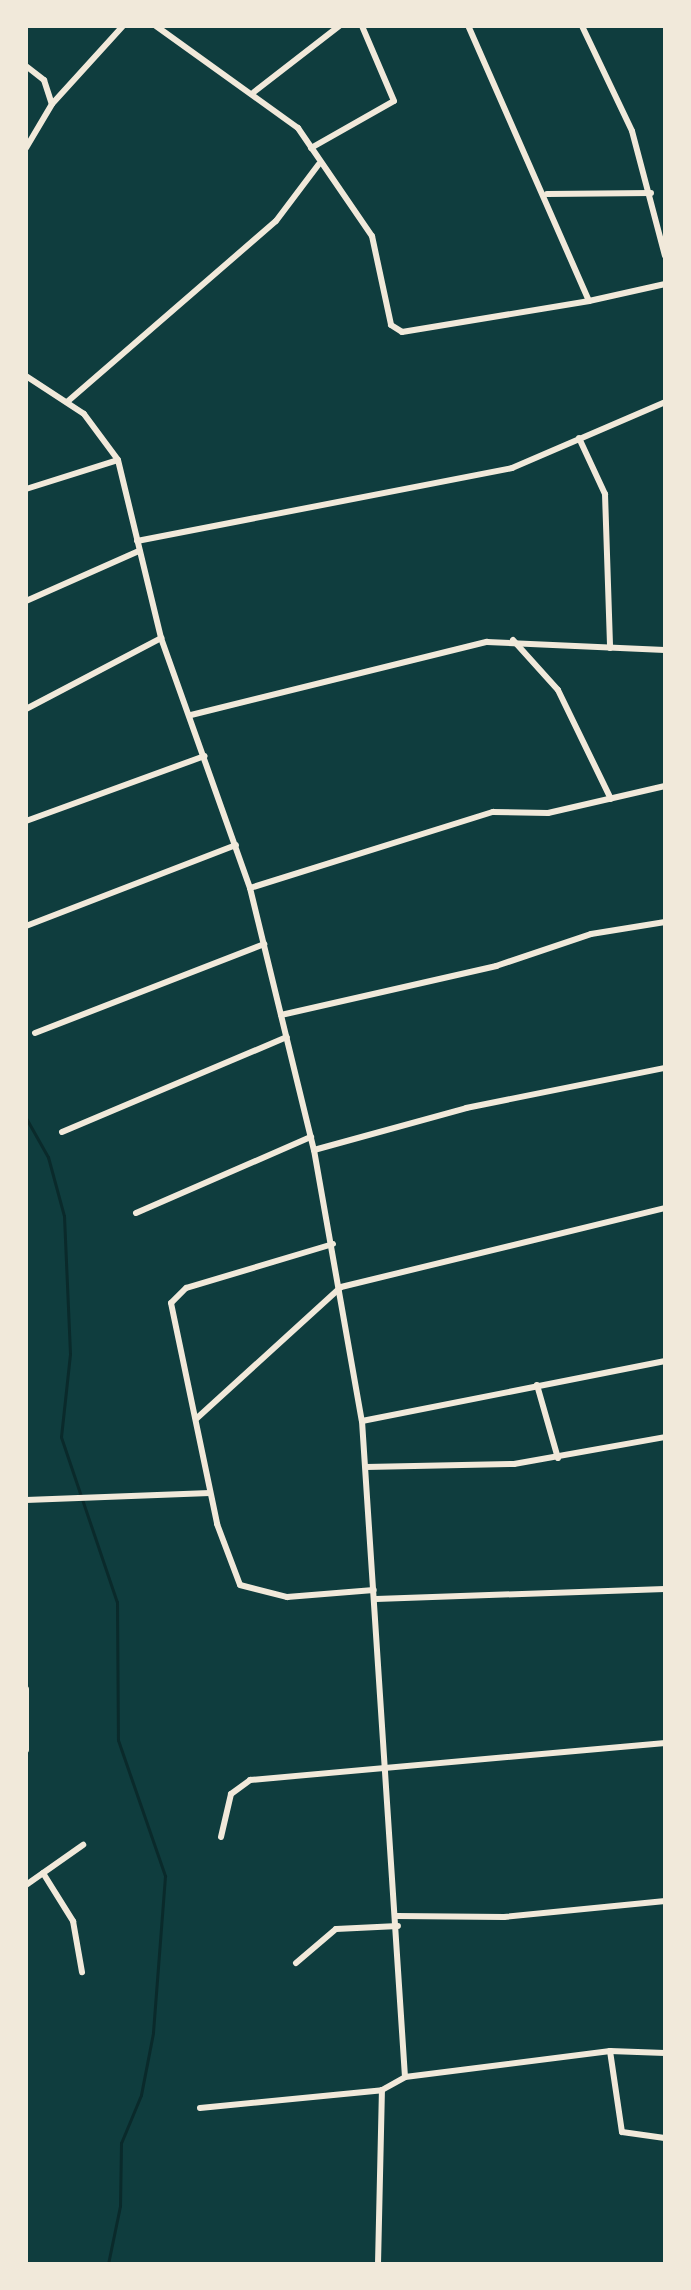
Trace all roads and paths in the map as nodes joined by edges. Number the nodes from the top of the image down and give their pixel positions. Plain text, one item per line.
1 (123, 26) edge
2 (156, 26) edge
3 (339, 26) edge
4 (362, 26) edge
5 (468, 26) edge
6 (582, 26) edge
7 (26, 66) edge
8 (254, 92) junction
9 (52, 104) junction
10 (26, 148) edge
11 (311, 148) junction
12 (319, 164) junction
13 (651, 193) junction
14 (547, 194) junction
15 (665, 202) edge
16 (654, 207) junction
17 (665, 256) edge
18 (665, 284) edge
19 (589, 301) junction
20 (26, 376) edge
21 (67, 402) junction
22 (665, 402) edge
23 (579, 438) junction
24 (118, 460) junction
25 (26, 489) edge
26 (137, 541) junction
27 (139, 551) junction
28 (26, 601) edge
29 (161, 638) junction
30 (513, 640) junction
31 (610, 648) junction
32 (665, 650) edge
33 (26, 709) edge
34 (191, 715) junction
35 (205, 756) junction
36 (665, 786) edge
37 (611, 799) junction
38 (26, 821) edge
39 (236, 845) junction
40 (250, 888) junction
41 (665, 922) edge
42 (26, 926) edge
43 (264, 944) junction
44 (281, 1015) junction
45 (35, 1033) dead end
46 (287, 1037) junction
47 (665, 1068) edge
48 (62, 1132) dead end
49 (311, 1137) junction
50 (314, 1150) junction
51 (665, 1208) edge
52 (136, 1213) dead end
53 (333, 1244) junction
54 (341, 1287) junction
55 (665, 1361) edge
56 (537, 1385) junction
57 (196, 1419) junction
58 (362, 1421) junction
59 (665, 1437) edge
60 (558, 1458) junction
61 (366, 1467) junction
62 (210, 1493) junction
63 (26, 1500) edge
64 (665, 1589) edge
65 (374, 1590) junction
66 (376, 1599) junction
67 (26, 1689) edge
68 (665, 1743) edge
69 (26, 1750) edge
70 (386, 1764) junction
71 (221, 1837) dead end
72 (83, 1845) dead end
73 (43, 1873) junction
74 (26, 1885) edge
75 (665, 1901) edge
76 (397, 1916) junction
77 (398, 1926) junction
78 (296, 1963) dead end
79 (82, 1972) dead end
80 (610, 2051) junction
81 (665, 2053) edge
82 (405, 2077) junction
83 (382, 2090) junction
84 (200, 2108) dead end
85 (665, 2138) edge
86 (378, 2264) edge

1 - 9 street
2 - 8 street
3 - 8 street
4 - 11 street
5 - 14 street
6 - 13 street
7 - 9 street
8 - 11 street
9 - 10 street
11 - 12 street
12 - 19 street
12 - 21 street
13 - 14 street
13 - 16 street
14 - 19 street
15 - 16 street
16 - 17 street
18 - 19 street
20 - 21 street
21 - 24 street
22 - 23 street
23 - 26 street
23 - 31 street
24 - 25 street
24 - 26 street
26 - 27 street
27 - 28 street
27 - 29 street
29 - 33 street
29 - 34 street
30 - 31 street
30 - 34 street
30 - 37 street
31 - 32 street
34 - 35 street
35 - 38 street
35 - 39 street
36 - 37 street
37 - 40 street
39 - 40 street
39 - 42 street
40 - 43 street
41 - 44 street
43 - 44 street
43 - 45 street
44 - 46 street
46 - 48 street
46 - 49 street
47 - 50 street
49 - 50 street
49 - 52 street
50 - 53 street
51 - 54 street
53 - 54 street
53 - 57 street
54 - 57 street
54 - 58 street
55 - 56 street
56 - 58 street
56 - 60 street
57 - 62 street
58 - 61 street
59 - 60 street
60 - 61 street
61 - 65 street
62 - 63 street
62 - 65 street
64 - 66 street
65 - 66 street
66 - 70 street
67 - 69 street
68 - 70 street
70 - 71 street
70 - 76 street
72 - 73 street
73 - 74 street
73 - 79 street
75 - 76 street
76 - 77 street
77 - 78 street
77 - 82 street
80 - 81 street
80 - 82 street
80 - 85 street
82 - 83 street
83 - 84 street
83 - 86 street

